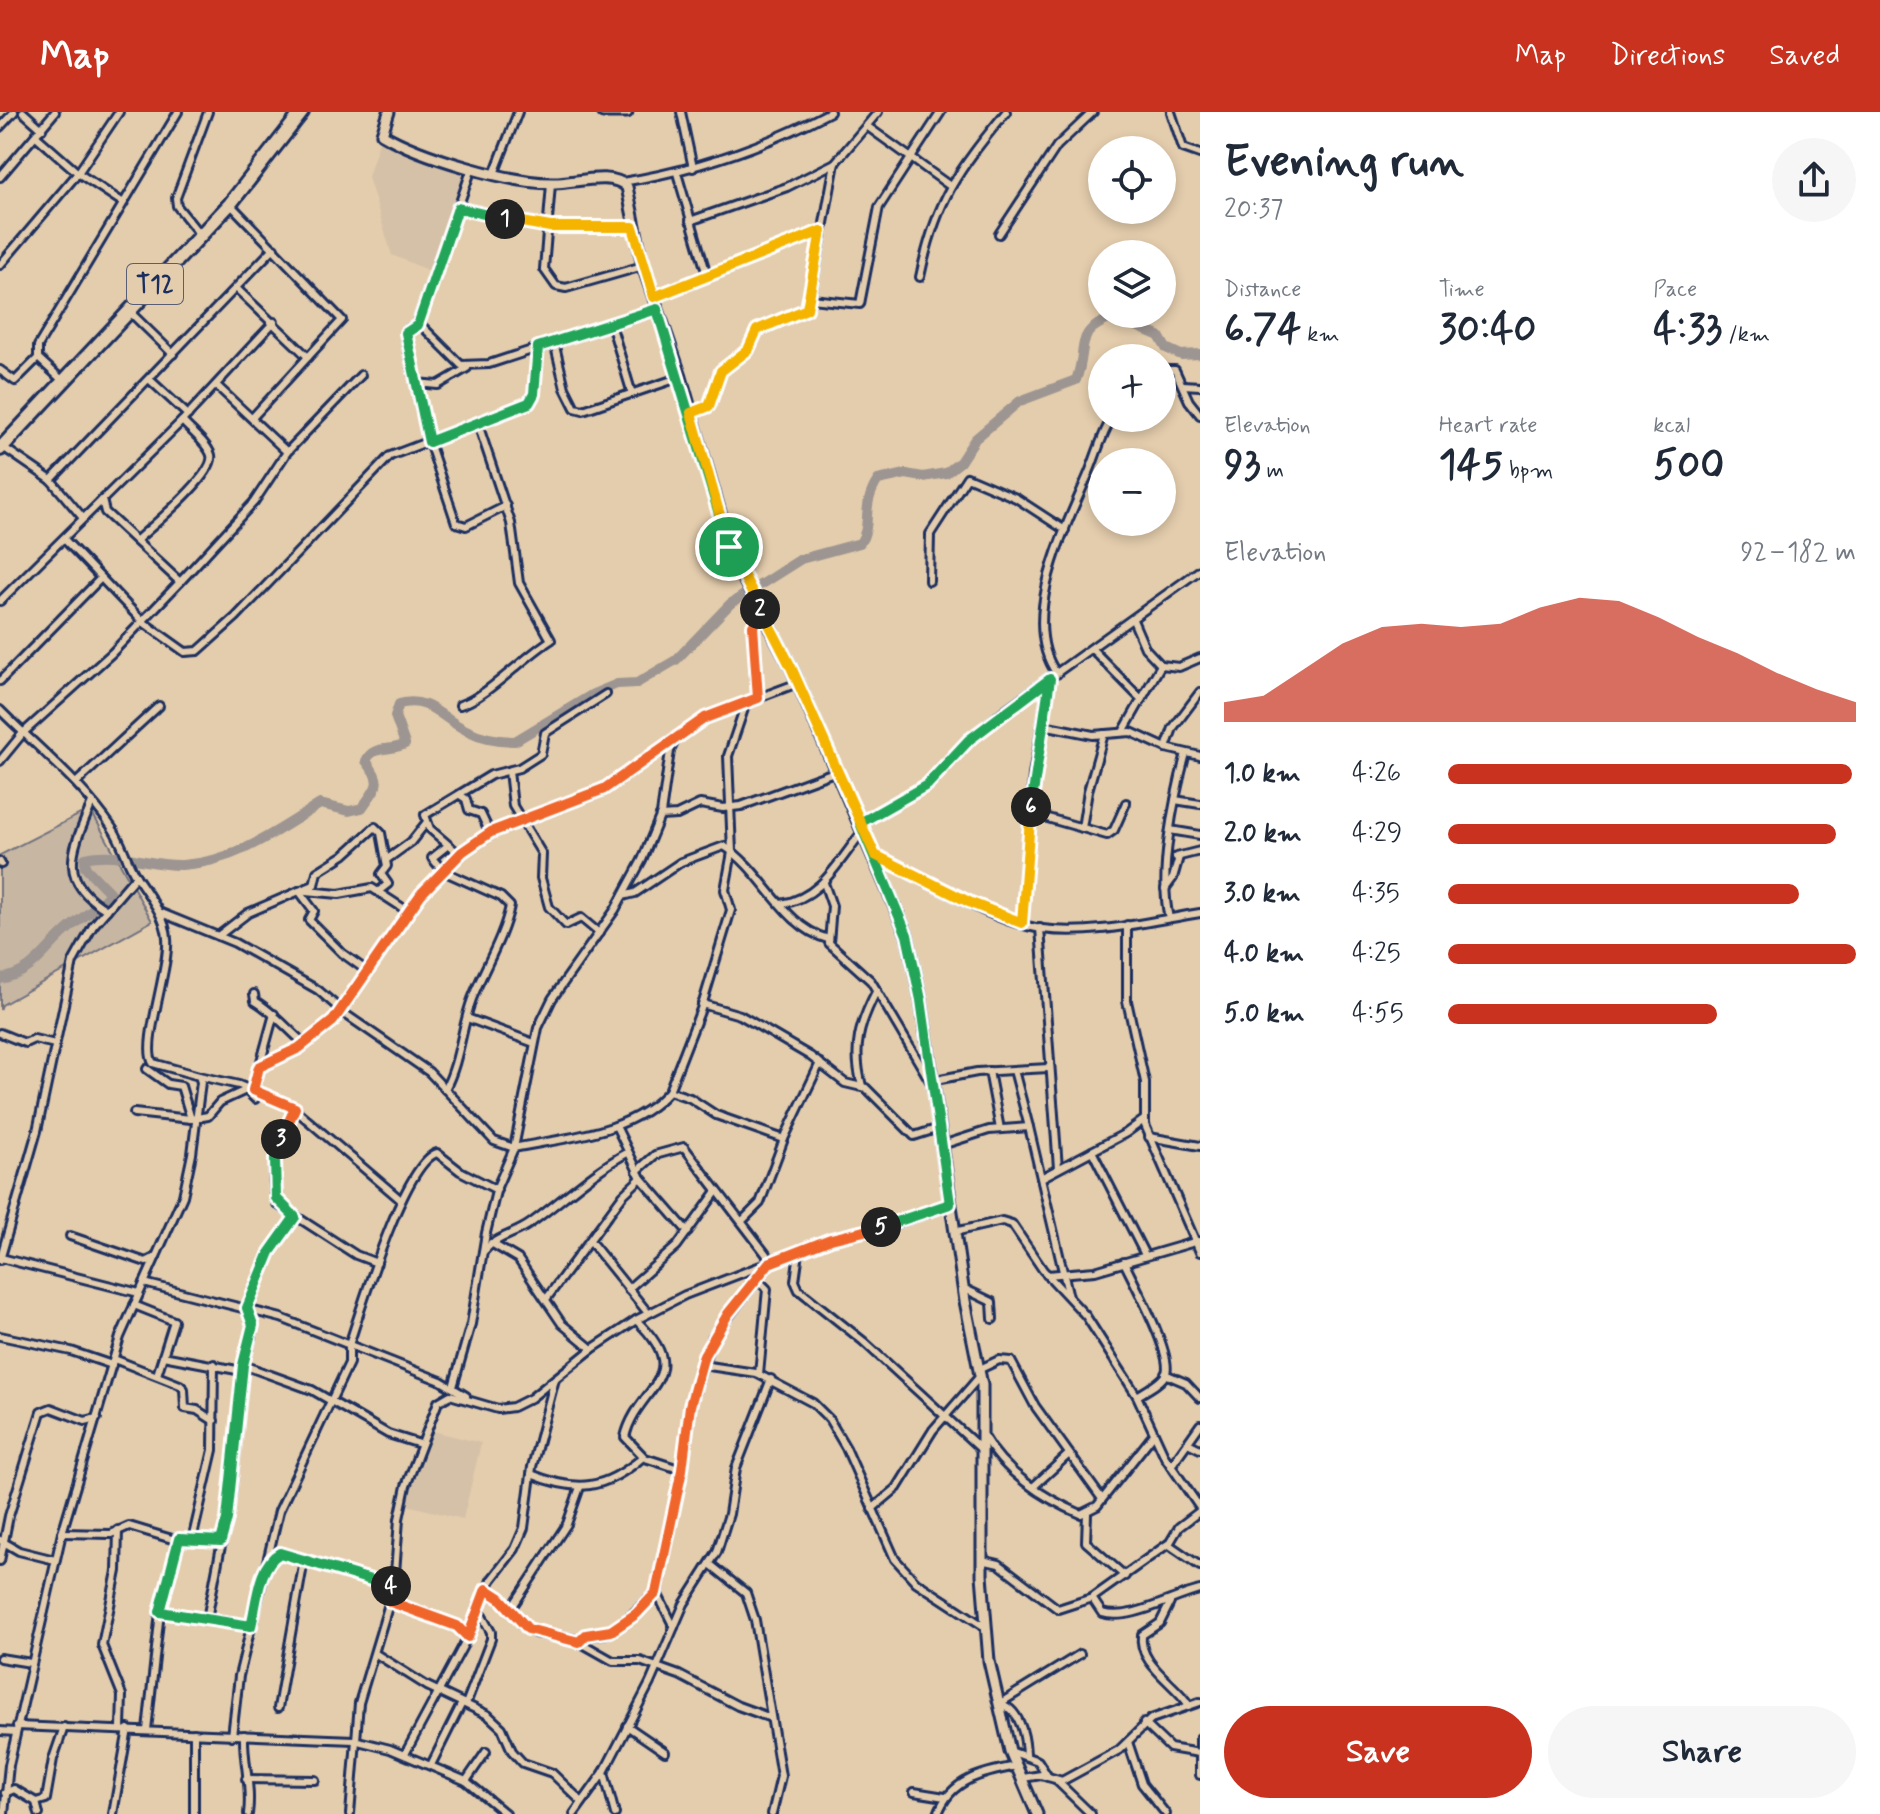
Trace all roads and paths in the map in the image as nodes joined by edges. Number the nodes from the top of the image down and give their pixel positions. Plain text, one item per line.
1 (14, 112) edge
2 (23, 112) edge
3 (55, 112) edge
4 (119, 112) edge
5 (178, 112) edge
6 (208, 112) edge
7 (302, 112) edge
8 (389, 112) edge
9 (518, 112) edge
10 (603, 112) edge
11 (627, 112) edge
12 (681, 112) edge
13 (830, 112) edge
14 (878, 112) edge
15 (941, 112) edge
16 (1006, 112) edge
17 (1093, 112) edge
18 (1171, 112) edge
19 (0, 127) edge
20 (868, 127) junction
21 (42, 129) junction
22 (36, 136) junction
23 (1200, 154) edge
24 (909, 157) junction
25 (835, 163) junction
26 (472, 168) junction
27 (693, 168) junction
28 (78, 173) junction
29 (677, 173) junction
30 (494, 174) junction
31 (0, 177) edge
32 (622, 182) junction
33 (551, 184) junction
34 (950, 186) junction
35 (122, 202) junction
36 (230, 204) junction
37 (458, 208) junction
38 (690, 221) junction
39 (550, 227) junction
40 (633, 227) junction
41 (821, 231) junction
42 (999, 234) dead end
43 (201, 236) junction
44 (274, 248) junction
45 (0, 265) edge
46 (643, 266) junction
47 (707, 275) junction
48 (920, 277) dead end
49 (236, 288) junction
50 (654, 297) junction
51 (811, 299) junction
52 (657, 309) junction
53 (129, 311) junction
54 (274, 322) junction
55 (611, 324) junction
56 (418, 325) junction
57 (554, 342) junction
58 (538, 347) junction
59 (173, 354) junction
60 (308, 357) junction
61 (38, 358) junction
62 (467, 367) junction
63 (0, 370) edge
64 (1176, 372) edge
65 (361, 375) dead end
66 (681, 377) junction
67 (149, 379) junction
68 (62, 380) junction
69 (416, 383) junction
70 (216, 385) junction
71 (1183, 385) junction
72 (1200, 386) edge
73 (632, 394) junction
74 (691, 413) junction
75 (188, 415) junction
76 (1200, 415) edge
77 (252, 418) junction
78 (182, 421) junction
79 (478, 424) junction
80 (1106, 432) edge
81 (429, 442) junction
82 (1, 446) edge
83 (287, 452) junction
84 (51, 480) junction
85 (102, 500) junction
86 (506, 506) junction
87 (83, 518) junction
88 (1065, 530) junction
89 (64, 539) junction
90 (137, 540) junction
91 (306, 555) dead end
92 (295, 557) junction
93 (1200, 570) edge
94 (100, 579) junction
95 (929, 581) dead end
96 (180, 582) junction
97 (0, 601) edge
98 (762, 613) junction
99 (1133, 620) junction
100 (143, 622) junction
101 (1092, 649) junction
102 (1197, 660) edge
103 (1161, 665) junction
104 (1200, 670) edge
105 (1057, 674) junction
106 (1050, 679) junction
107 (0, 681) edge
108 (798, 683) junction
109 (1200, 692) edge
110 (606, 694) dead end
111 (758, 698) junction
112 (1140, 698) junction
113 (746, 703) junction
114 (460, 705) dead end
115 (159, 706) dead end
116 (0, 710) edge
117 (1043, 725) junction
118 (1123, 732) junction
119 (23, 733) junction
120 (1104, 734) junction
121 (676, 738) junction
122 (1166, 748) junction
123 (1186, 753) junction
124 (1200, 756) edge
125 (0, 761) edge
126 (509, 771) junction
127 (837, 771) junction
128 (77, 782) junction
129 (460, 795) junction
130 (1175, 800) junction
131 (92, 803) junction
132 (1126, 803) dead end
133 (1200, 804) edge
134 (729, 807) junction
135 (1030, 813) junction
136 (660, 816) junction
137 (521, 822) junction
138 (426, 823) junction
139 (862, 827) junction
140 (1082, 828) junction
141 (1170, 830) junction
142 (490, 833) junction
143 (1200, 835) edge
144 (447, 846) junction
145 (1200, 851) edge
146 (732, 852) junction
147 (459, 854) junction
148 (875, 855) junction
149 (1179, 857) junction
150 (1169, 858) junction
151 (386, 860) junction
152 (443, 871) junction
153 (136, 876) junction
154 (824, 883) junction
155 (1165, 889) junction
156 (299, 891) junction
157 (379, 891) junction
158 (623, 896) junction
159 (781, 904) junction
160 (107, 910) junction
161 (157, 911) junction
162 (409, 912) junction
163 (1200, 913) edge
164 (1169, 918) junction
165 (1022, 923) junction
166 (1127, 925) junction
167 (1040, 928) junction
168 (599, 933) junction
169 (218, 936) junction
170 (828, 939) junction
171 (367, 971) junction
172 (877, 990) junction
173 (254, 994) dead end
174 (702, 1004) junction
175 (343, 1008) junction
176 (274, 1014) junction
177 (467, 1018) junction
178 (0, 1033) edge
179 (534, 1043) junction
180 (55, 1044) junction
181 (305, 1044) junction
182 (820, 1063) junction
183 (259, 1067) junction
184 (1049, 1068) junction
185 (147, 1069) dead end
186 (1014, 1070) junction
187 (989, 1071) junction
188 (153, 1075) junction
189 (199, 1076) junction
190 (144, 1077) dead end
191 (930, 1081) junction
192 (862, 1086) junction
193 (445, 1089) junction
194 (253, 1090) junction
195 (669, 1091) junction
196 (255, 1099) dead end
197 (295, 1108) junction
198 (134, 1113) dead end
199 (194, 1118) junction
200 (1145, 1119) junction
201 (616, 1126) junction
202 (1029, 1127) junction
203 (939, 1128) junction
204 (1000, 1129) junction
205 (1149, 1137) junction
206 (784, 1139) junction
207 (942, 1145) junction
208 (1200, 1146) edge
209 (514, 1148) junction
210 (1092, 1151) junction
211 (627, 1153) junction
212 (1058, 1168) junction
213 (637, 1171) junction
214 (1043, 1177) junction
215 (641, 1178) junction
216 (497, 1190) junction
217 (717, 1191) junction
218 (401, 1200) junction
219 (950, 1204) junction
220 (295, 1217) junction
221 (742, 1221) junction
222 (688, 1232) junction
223 (954, 1232) junction
224 (70, 1236) dead end
225 (1197, 1236) edge
226 (590, 1241) junction
227 (491, 1243) junction
228 (799, 1252) junction
229 (1200, 1252) edge
230 (481, 1254) junction
231 (1145, 1255) junction
232 (156, 1257) junction
233 (0, 1259) edge
234 (1124, 1262) junction
235 (377, 1263) junction
236 (771, 1263) junction
237 (1066, 1274) junction
238 (1047, 1275) junction
239 (757, 1279) junction
240 (144, 1283) junction
241 (963, 1288) junction
242 (628, 1289) junction
243 (139, 1293) junction
244 (1069, 1297) junction
245 (547, 1298) junction
246 (134, 1305) junction
247 (247, 1308) junction
248 (648, 1313) junction
249 (993, 1319) dead end
250 (636, 1320) junction
251 (0, 1336) edge
252 (349, 1345) junction
253 (592, 1349) junction
254 (163, 1356) junction
255 (113, 1362) junction
256 (214, 1364) junction
257 (702, 1365) junction
258 (243, 1368) junction
259 (980, 1372) junction
260 (759, 1374) junction
261 (1165, 1374) junction
262 (157, 1375) junction
263 (555, 1379) junction
264 (771, 1379) junction
265 (453, 1387) junction
266 (1137, 1396) junction
267 (469, 1398) junction
268 (1200, 1398) edge
269 (330, 1403) junction
270 (944, 1416) junction
271 (97, 1418) junction
272 (214, 1421) junction
273 (1200, 1425) edge
274 (1154, 1434) junction
275 (983, 1435) junction
276 (1188, 1443) junction
277 (420, 1444) junction
278 (1200, 1449) edge
279 (983, 1451) junction
280 (1069, 1454) junction
281 (643, 1457) junction
282 (1171, 1466) junction
283 (682, 1470) junction
284 (531, 1474) junction
285 (580, 1487) junction
286 (1033, 1487) junction
287 (1102, 1499) junction
288 (872, 1509) junction
289 (1200, 1509) edge
290 (1087, 1514) junction
291 (118, 1530) junction
292 (62, 1533) junction
293 (179, 1539) junction
294 (192, 1540) junction
295 (3, 1541) edge
296 (221, 1541) junction
297 (1169, 1544) junction
298 (55, 1560) junction
299 (304, 1560) junction
300 (982, 1560) junction
301 (0, 1561) edge
302 (711, 1565) junction
303 (1200, 1566) edge
304 (265, 1570) junction
305 (1125, 1576) junction
306 (394, 1587) junction
307 (486, 1589) junction
308 (1200, 1590) edge
309 (656, 1593) junction
310 (1092, 1598) junction
311 (391, 1602) junction
312 (1170, 1603) junction
313 (478, 1609) junction
314 (511, 1609) junction
315 (160, 1612) junction
316 (207, 1619) junction
317 (251, 1626) junction
318 (674, 1627) junction
319 (985, 1627) junction
320 (468, 1637) junction
321 (579, 1642) junction
322 (376, 1654) junction
323 (1080, 1654) dead end
324 (0, 1658) edge
325 (31, 1663) junction
326 (657, 1667) junction
327 (437, 1691) junction
328 (999, 1702) junction
329 (1200, 1702) edge
330 (464, 1703) junction
331 (1188, 1704) junction
332 (278, 1708) dead end
333 (771, 1718) junction
334 (1144, 1723) junction
335 (627, 1726) junction
336 (64, 1727) junction
337 (16, 1729) junction
338 (125, 1729) junction
339 (147, 1730) junction
340 (0, 1731) edge
341 (194, 1733) junction
342 (244, 1735) junction
343 (232, 1736) junction
344 (1200, 1738) edge
345 (354, 1740) junction
346 (1128, 1742) junction
347 (1010, 1751) junction
348 (486, 1752) dead end
349 (665, 1752) dead end
350 (1199, 1753) edge
351 (405, 1754) junction
352 (1026, 1754) junction
353 (431, 1765) junction
354 (1017, 1766) junction
355 (604, 1772) junction
356 (1200, 1775) edge
357 (1048, 1777) junction
358 (1023, 1778) junction
359 (246, 1779) junction
360 (315, 1780) dead end
361 (466, 1781) junction
362 (1058, 1782) junction
363 (914, 1792) dead end
364 (5, 1793) junction
365 (945, 1797) junction
366 (36, 1802) junction
367 (582, 1802) junction
368 (4, 1814) edge
369 (39, 1814) edge
370 (113, 1814) edge
371 (194, 1814) edge
372 (248, 1814) edge
373 (350, 1814) edge
374 (506, 1814) edge
375 (574, 1814) edge
376 (615, 1814) edge
377 (772, 1814) edge
378 (938, 1814) edge
379 (1037, 1814) edge
380 (1091, 1814) edge
381 (1166, 1814) edge

1 - 19 street
2 - 21 street
3 - 21 street
4 - 28 street
5 - 35 street
6 - 43 street
7 - 36 highway, T12
8 - 26 street
9 - 30 street
10 - 11 street
12 - 27 street
13 - 27 street
14 - 20 street
15 - 24 street
16 - 34 street
17 - 42 street
18 - 23 street
20 - 24 street
20 - 25 street
21 - 22 street
22 - 28 street
22 - 31 street
24 - 34 street
24 - 51 street
25 - 38 street
25 - 41 street
26 - 30 street
26 - 37 street
27 - 29 street
28 - 35 street
28 - 45 street
29 - 32 street
29 - 38 street
30 - 33 street
32 - 33 street
32 - 40 street
33 - 39 street
34 - 48 street
35 - 61 street
36 - 43 highway, T12
36 - 44 street
37 - 39 street
37 - 56 street
38 - 47 street
39 - 40 street
39 - 46 street
40 - 46 street
41 - 47 street
41 - 51 street
43 - 53 highway, T12
44 - 49 street
44 - 60 street
46 - 50 street
47 - 50 street
49 - 54 street
49 - 59 street
50 - 52 street
51 - 74 street
52 - 55 street
52 - 66 street
53 - 59 street
53 - 68 highway, T12
54 - 60 street
54 - 70 street
55 - 57 street
55 - 73 street
56 - 62 street
56 - 69 street
57 - 58 street
57 - 73 street
58 - 62 street
58 - 79 street
59 - 67 street
60 - 77 street
61 - 63 street
61 - 68 street
62 - 69 street
64 - 71 street
65 - 83 street
66 - 73 street
66 - 74 street
67 - 75 street
67 - 84 street
68 - 82 highway, T12
69 - 81 street
70 - 75 street
70 - 77 street
71 - 72 street
71 - 76 street
74 - 98 street
75 - 78 street
77 - 83 street
78 - 85 street
78 - 90 street
79 - 81 street
79 - 86 street
80 - 88 street
81 - 86 street
81 - 92 street
82 - 84 street
83 - 96 street
84 - 87 street
85 - 87 street
85 - 90 street
86 - 114 street
87 - 89 street
88 - 95 street
88 - 105 street
89 - 94 street
89 - 97 street
90 - 96 street
91 - 92 street
92 - 100 street
93 - 99 street
94 - 100 street
94 - 107 street
96 - 100 street
98 - 108 street
98 - 111 street
99 - 101 street
99 - 103 street
100 - 119 street
101 - 105 street
101 - 112 street
102 - 103 street
102 - 104 street
103 - 112 street
105 - 106 street
106 - 117 street
106 - 139 street
108 - 111 street
108 - 127 street
109 - 122 street
110 - 126 street
111 - 113 street
112 - 118 street
113 - 121 street
113 - 134 street
115 - 128 street
116 - 119 street
117 - 120 street
117 - 135 street
118 - 120 street
118 - 122 street
119 - 125 street
119 - 128 street
120 - 140 street
121 - 136 street
121 - 137 street
122 - 123 street
123 - 124 street
123 - 130 street
126 - 129 street
126 - 137 street
127 - 134 street
127 - 139 street
128 - 131 street
129 - 138 street
129 - 142 street
130 - 133 street
130 - 141 street
131 - 153 street
131 - 160 street
132 - 140 street
134 - 136 street
134 - 146 street
135 - 140 street
135 - 165 street
136 - 158 street
137 - 142 street
137 - 168 street
138 - 144 street
138 - 151 street
139 - 148 street
139 - 154 street
141 - 143 street
141 - 150 street
142 - 147 street
144 - 147 street
144 - 152 street
145 - 149 street
146 - 158 street
146 - 159 street
146 - 174 street
147 - 152 street
148 - 165 street
148 - 191 street
149 - 150 street
149 - 155 street
150 - 155 street
151 - 156 street
151 - 157 street
152 - 162 street
152 - 177 street
153 - 160 street
153 - 161 street
154 - 159 street
154 - 170 street
155 - 164 street
156 - 157 street
156 - 169 street
156 - 171 street
157 - 162 street
158 - 168 street
159 - 170 street
160 - 180 street
161 - 169 street
161 - 189 street
162 - 171 street
163 - 164 street
164 - 166 street
165 - 167 street
166 - 167 street
166 - 200 street
167 - 184 street
168 - 179 street
169 - 175 street
170 - 172 street
171 - 175 street
172 - 191 street
172 - 192 street
173 - 176 street
174 - 182 street
174 - 195 street
175 - 181 street
175 - 193 street
176 - 181 street
176 - 183 street
177 - 179 street
177 - 193 street
178 - 180 street
179 - 209 street
180 - 233 street
181 - 183 street
182 - 192 street
182 - 206 street
183 - 194 street
184 - 186 street
184 - 212 street
185 - 188 street
186 - 187 street
186 - 202 street
187 - 191 street
187 - 204 street
188 - 190 street
188 - 199 street
189 - 194 street
189 - 199 street
191 - 203 street
192 - 203 street
193 - 209 street
194 - 197 street
195 - 201 street
195 - 206 street
196 - 199 street
197 - 218 street
197 - 220 street
198 - 199 street
199 - 232 street
200 - 205 street
200 - 210 street
201 - 209 street
201 - 211 street
202 - 204 street
202 - 214 street
203 - 207 street
204 - 207 street
205 - 208 street
205 - 225 street
206 - 221 street
207 - 219 street
209 - 216 street
210 - 212 street
210 - 231 street
211 - 213 street
211 - 227 street
212 - 214 street
213 - 215 street
213 - 217 street
214 - 237 street
215 - 222 street
215 - 226 street
216 - 218 street
216 - 230 street
217 - 221 street
217 - 222 street
218 - 235 street
219 - 223 street
219 - 228 street
220 - 235 street
220 - 247 street
221 - 236 street
222 - 242 street
223 - 238 street
223 - 241 street
224 - 232 street
225 - 229 street
225 - 231 street
226 - 242 street
226 - 245 street
227 - 230 street
227 - 245 street
228 - 236 street
228 - 270 street
230 - 265 street
231 - 234 street
232 - 240 street
233 - 243 street
234 - 237 street
234 - 261 street
235 - 252 street
236 - 239 street
236 - 248 street
237 - 238 street
237 - 244 street
238 - 244 street
239 - 257 street
239 - 260 street
240 - 243 street
240 - 247 street
241 - 249 street
241 - 259 street
242 - 248 street
243 - 246 street
244 - 266 street
245 - 253 street
246 - 254 street
246 - 255 street
247 - 252 street
247 - 258 street
248 - 250 street
250 - 253 street
250 - 281 street
251 - 255 street
252 - 265 street
252 - 269 street
253 - 263 street
254 - 256 street
254 - 262 street
255 - 262 street
255 - 271 street
256 - 258 street
256 - 272 street
257 - 260 street
257 - 283 street
258 - 269 street
258 - 296 street
259 - 270 street
259 - 275 street
259 - 280 street
260 - 264 street
261 - 266 street
261 - 268 street
262 - 272 street
263 - 267 street
263 - 284 street
264 - 288 street
264 - 302 street
265 - 267 street
266 - 274 street
267 - 277 street
269 - 277 street
269 - 304 street
270 - 279 street
270 - 288 street
271 - 292 street
271 - 295 street
272 - 294 street
273 - 276 street
274 - 282 street
274 - 287 street
275 - 279 street
275 - 286 street
276 - 278 street
276 - 282 street
277 - 306 street
279 - 300 street
280 - 286 street
280 - 287 street
281 - 283 street
281 - 285 street
282 - 289 street
283 - 309 street
284 - 285 street
284 - 307 street
285 - 314 street
286 - 290 street
287 - 290 street
288 - 319 street
289 - 297 street
290 - 305 street
291 - 292 street
291 - 293 street
291 - 338 street
292 - 298 street
293 - 294 street
293 - 315 street
294 - 296 street
295 - 298 street
295 - 301 street
296 - 316 street
297 - 303 street
297 - 305 street
298 - 325 street
299 - 304 street
299 - 306 street
299 - 332 street
300 - 310 street
300 - 319 street
302 - 318 street
302 - 333 street
304 - 317 street
305 - 310 street
306 - 311 street
307 - 313 street
307 - 314 street
308 - 312 street
309 - 318 street
309 - 321 street
310 - 312 street
311 - 320 street
311 - 322 street
312 - 331 street
313 - 320 street
313 - 330 street
314 - 321 street
315 - 316 street
315 - 339 street
316 - 317 street
317 - 343 street
318 - 326 street
319 - 328 street
320 - 327 street
321 - 326 street
322 - 327 street
322 - 345 street
323 - 328 street
324 - 325 street
325 - 337 street
326 - 333 street
326 - 335 street
327 - 330 street
327 - 351 street
328 - 347 street
328 - 352 street
329 - 331 street
330 - 353 street
330 - 367 street
331 - 334 street
333 - 377 street
334 - 346 street
334 - 350 street
335 - 349 street
335 - 355 street
336 - 337 street
336 - 338 street
336 - 366 street
337 - 340 street
337 - 364 street
338 - 339 street
338 - 370 street
339 - 341 street
341 - 343 street
341 - 371 street
342 - 343 street
342 - 345 street
342 - 359 street
344 - 350 street
345 - 351 street
345 - 373 street
346 - 362 street
346 - 381 street
347 - 352 street
347 - 354 street
348 - 361 street
350 - 356 street
351 - 353 street
352 - 357 street
353 - 361 street
354 - 358 street
354 - 365 street
355 - 367 street
355 - 376 street
357 - 358 street
357 - 362 street
358 - 379 street
359 - 360 street
359 - 372 street
361 - 374 street
362 - 380 street
363 - 365 street
364 - 366 street
364 - 368 street
365 - 378 street
366 - 369 street
367 - 375 street

